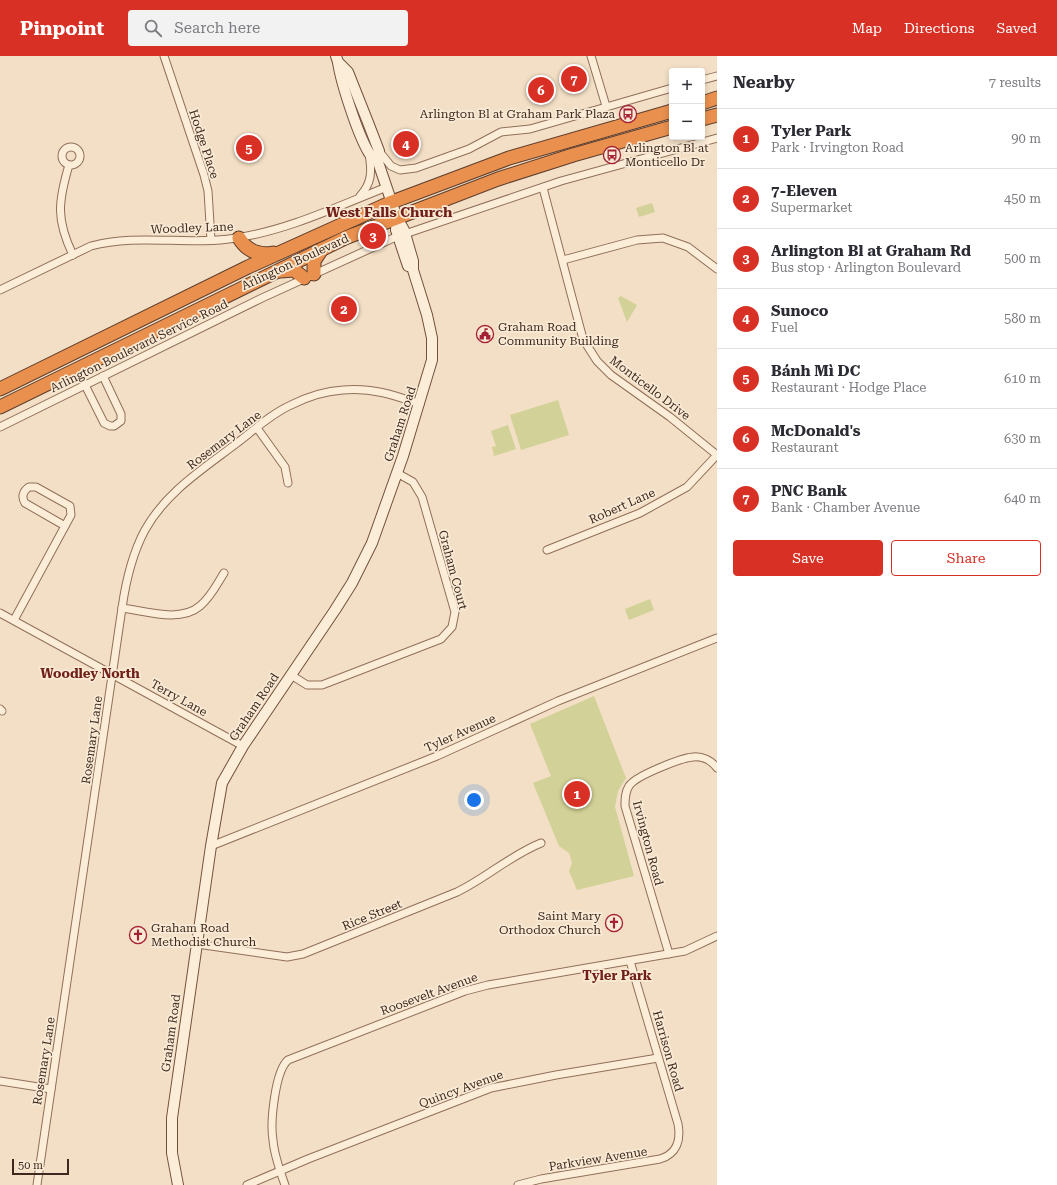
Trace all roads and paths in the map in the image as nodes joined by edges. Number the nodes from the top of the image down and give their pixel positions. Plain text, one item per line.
1 (164, 56) edge
2 (592, 56) edge
3 (337, 59) edge
4 (717, 76) edge
5 (705, 79) edge
6 (669, 89) edge
7 (606, 106) junction
8 (669, 112) edge
9 (717, 115) edge
10 (705, 118) edge
11 (669, 128) edge
12 (717, 138) edge
13 (374, 152) junction
14 (69, 165) dead end
15 (387, 187) junction
16 (543, 188) junction
17 (359, 198) junction
18 (392, 202) junction
19 (397, 218) junction
20 (402, 235) junction
21 (239, 238) junction
22 (211, 240) junction
23 (322, 249) junction
24 (283, 251) junction
25 (72, 255) junction
26 (563, 260) junction
27 (717, 270) edge
28 (274, 272) junction
29 (309, 276) junction
30 (0, 290) edge
31 (103, 376) junction
32 (85, 385) junction
33 (0, 389) edge
34 (420, 404) junction
35 (0, 407) edge
36 (0, 427) edge
37 (257, 428) junction
38 (717, 455) edge
39 (398, 473) junction
40 (288, 483) dead end
41 (65, 526) junction
42 (547, 550) dead end
43 (224, 573) dead end
44 (122, 608) junction
45 (0, 613) edge
46 (14, 620) junction
47 (452, 627) junction
48 (460, 631) dead end
49 (717, 638) edge
50 (112, 674) junction
51 (291, 675) junction
52 (243, 746) junction
53 (717, 768) edge
54 (541, 843) dead end
55 (211, 846) junction
56 (717, 936) edge
57 (197, 944) junction
58 (669, 954) junction
59 (630, 961) junction
60 (658, 1058) junction
61 (0, 1081) edge
62 (51, 1089) junction
63 (676, 1147) joint
64 (281, 1172) junction
65 (37, 1185) edge
66 (178, 1185) edge
67 (247, 1185) edge
68 (285, 1185) edge
69 (518, 1185) edge

1 - 22 street, Hodge Place
2 - 7 street
3 - 13 street, Graham Road
4 - 5 street
6 - 7 street
7 - 13 street
8 - 18 highway, Arlington Boulevard
9 - 10 highway
11 - 19 highway, Arlington Boulevard
12 - 16 street, Arlington Boulevard Service Road
13 - 15 street, Graham Road
13 - 17 street
14 - 25 street
15 - 17 street, Woodley Lane
15 - 18 street, Graham Road
16 - 20 street, Arlington Boulevard Service Road
16 - 26 street, Monticello Drive
17 - 21 street, Woodley Lane
18 - 19 street, Graham Road
18 - 24 highway, Arlington Boulevard
19 - 20 street, Graham Road
19 - 23 highway, Arlington Boulevard
20 - 29 street, Arlington Boulevard Service Road
20 - 34 street, Graham Road
21 - 22 street, Woodley Lane
21 - 24 highway
22 - 25 street, Woodley Lane
23 - 28 highway, Arlington Boulevard
23 - 29 highway
24 - 33 highway, Arlington Boulevard
25 - 30 street, Woodley Lane
26 - 27 street
26 - 38 street, Monticello Drive
28 - 29 highway
28 - 35 highway, Arlington Boulevard
29 - 31 street, Arlington Boulevard Service Road
31 - 32 street, Arlington Boulevard Service Road
31 - 32 street
32 - 36 street, Arlington Boulevard Service Road
34 - 37 street, Rosemary Lane
34 - 39 street, Graham Road
37 - 40 street
37 - 44 street, Rosemary Lane
38 - 42 street, Robert Lane
39 - 47 street, Graham Court
39 - 51 street, Graham Road
41 - 41 street
41 - 46 street
43 - 44 street
44 - 50 street, Rosemary Lane
45 - 46 street, Terry Lane
46 - 50 street, Terry Lane
47 - 48 street
47 - 51 street, Graham Court
49 - 55 street, Tyler Avenue
50 - 52 street, Terry Lane
50 - 62 street, Rosemary Lane
51 - 52 street, Graham Road
52 - 55 street, Graham Road
53 - 58 street, Irvington Road
54 - 57 street, Rice Street
55 - 57 street, Graham Road
56 - 58 street, Roosevelt Avenue
57 - 66 street, Graham Road
58 - 59 street, Roosevelt Avenue
59 - 60 street, Harrison Road
59 - 64 street, Roosevelt Avenue
60 - 63 street, Harrison Road
60 - 64 street, Quincy Avenue
61 - 62 street
62 - 65 street, Rosemary Lane
63 - 69 street, Parkview Avenue
64 - 67 street
64 - 68 street

